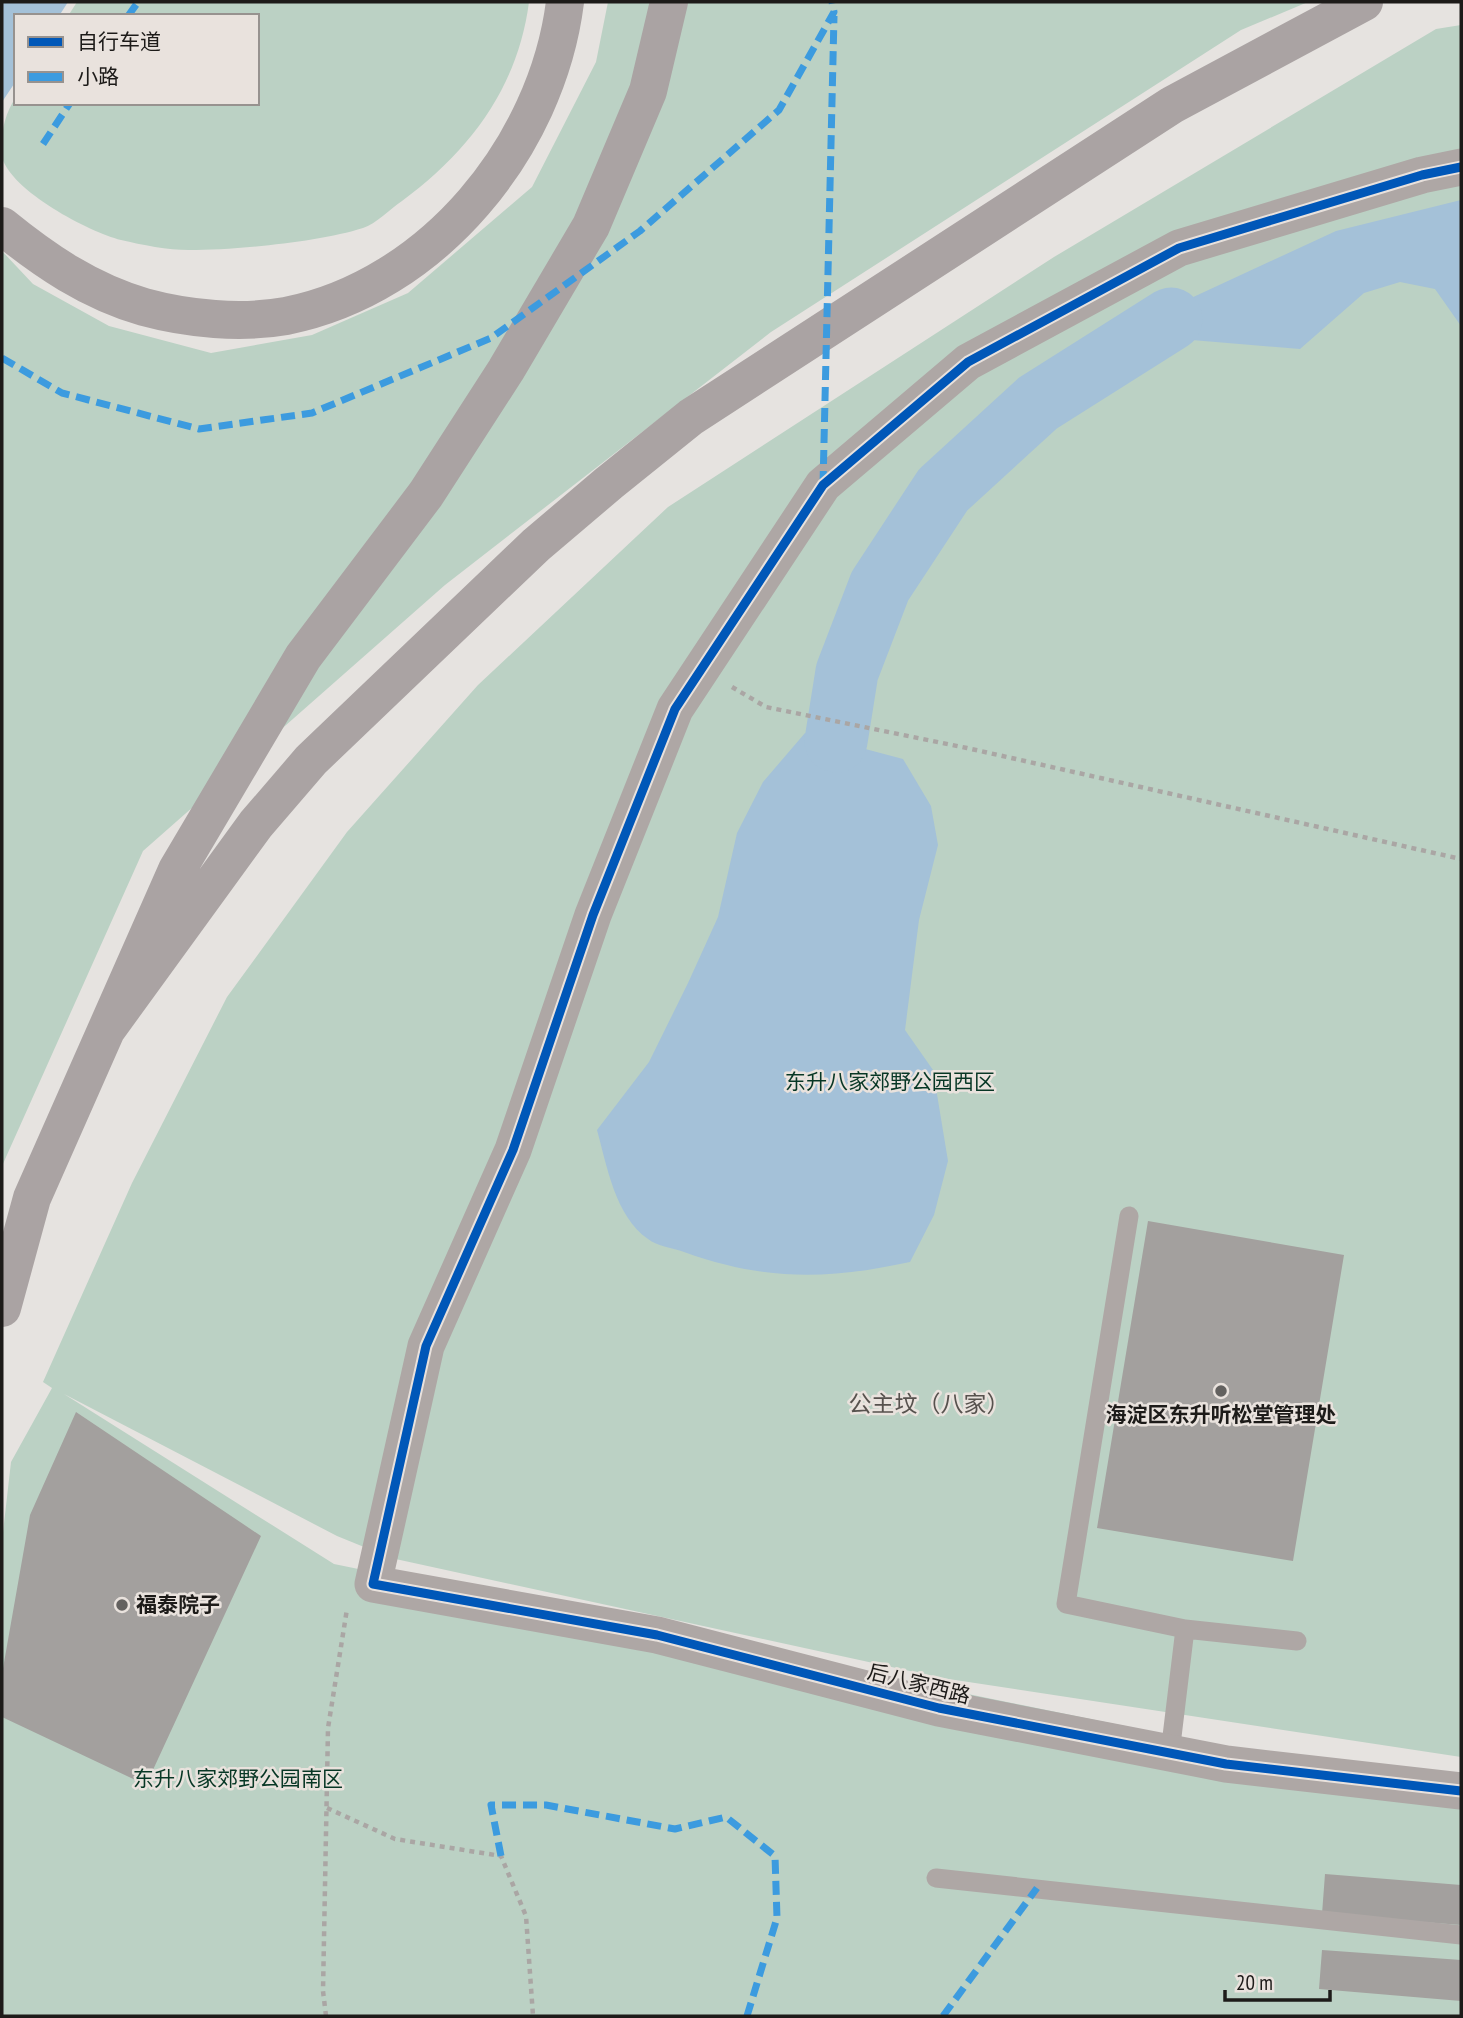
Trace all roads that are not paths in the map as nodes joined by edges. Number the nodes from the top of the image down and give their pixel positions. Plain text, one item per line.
1 (565, 2) edge
2 (669, 2) edge
3 (1364, 2) edge
4 (1461, 167) edge
5 (2, 226) edge
6 (107, 1029) junction
7 (1129, 1216) dead end
8 (2, 1308) edge
9 (1185, 1629) junction
10 (1297, 1641) dead end
11 (1170, 1753) junction
12 (1461, 1791) edge
13 (936, 1878) dead end
14 (1461, 1935) edge

1 - 5 highway
2 - 6 highway
3 - 6 highway
4 - 11 street, 后八家西路
6 - 8 highway
7 - 9 lane
9 - 10 lane
9 - 11 lane
11 - 12 street, 后八家西路
13 - 14 lane

